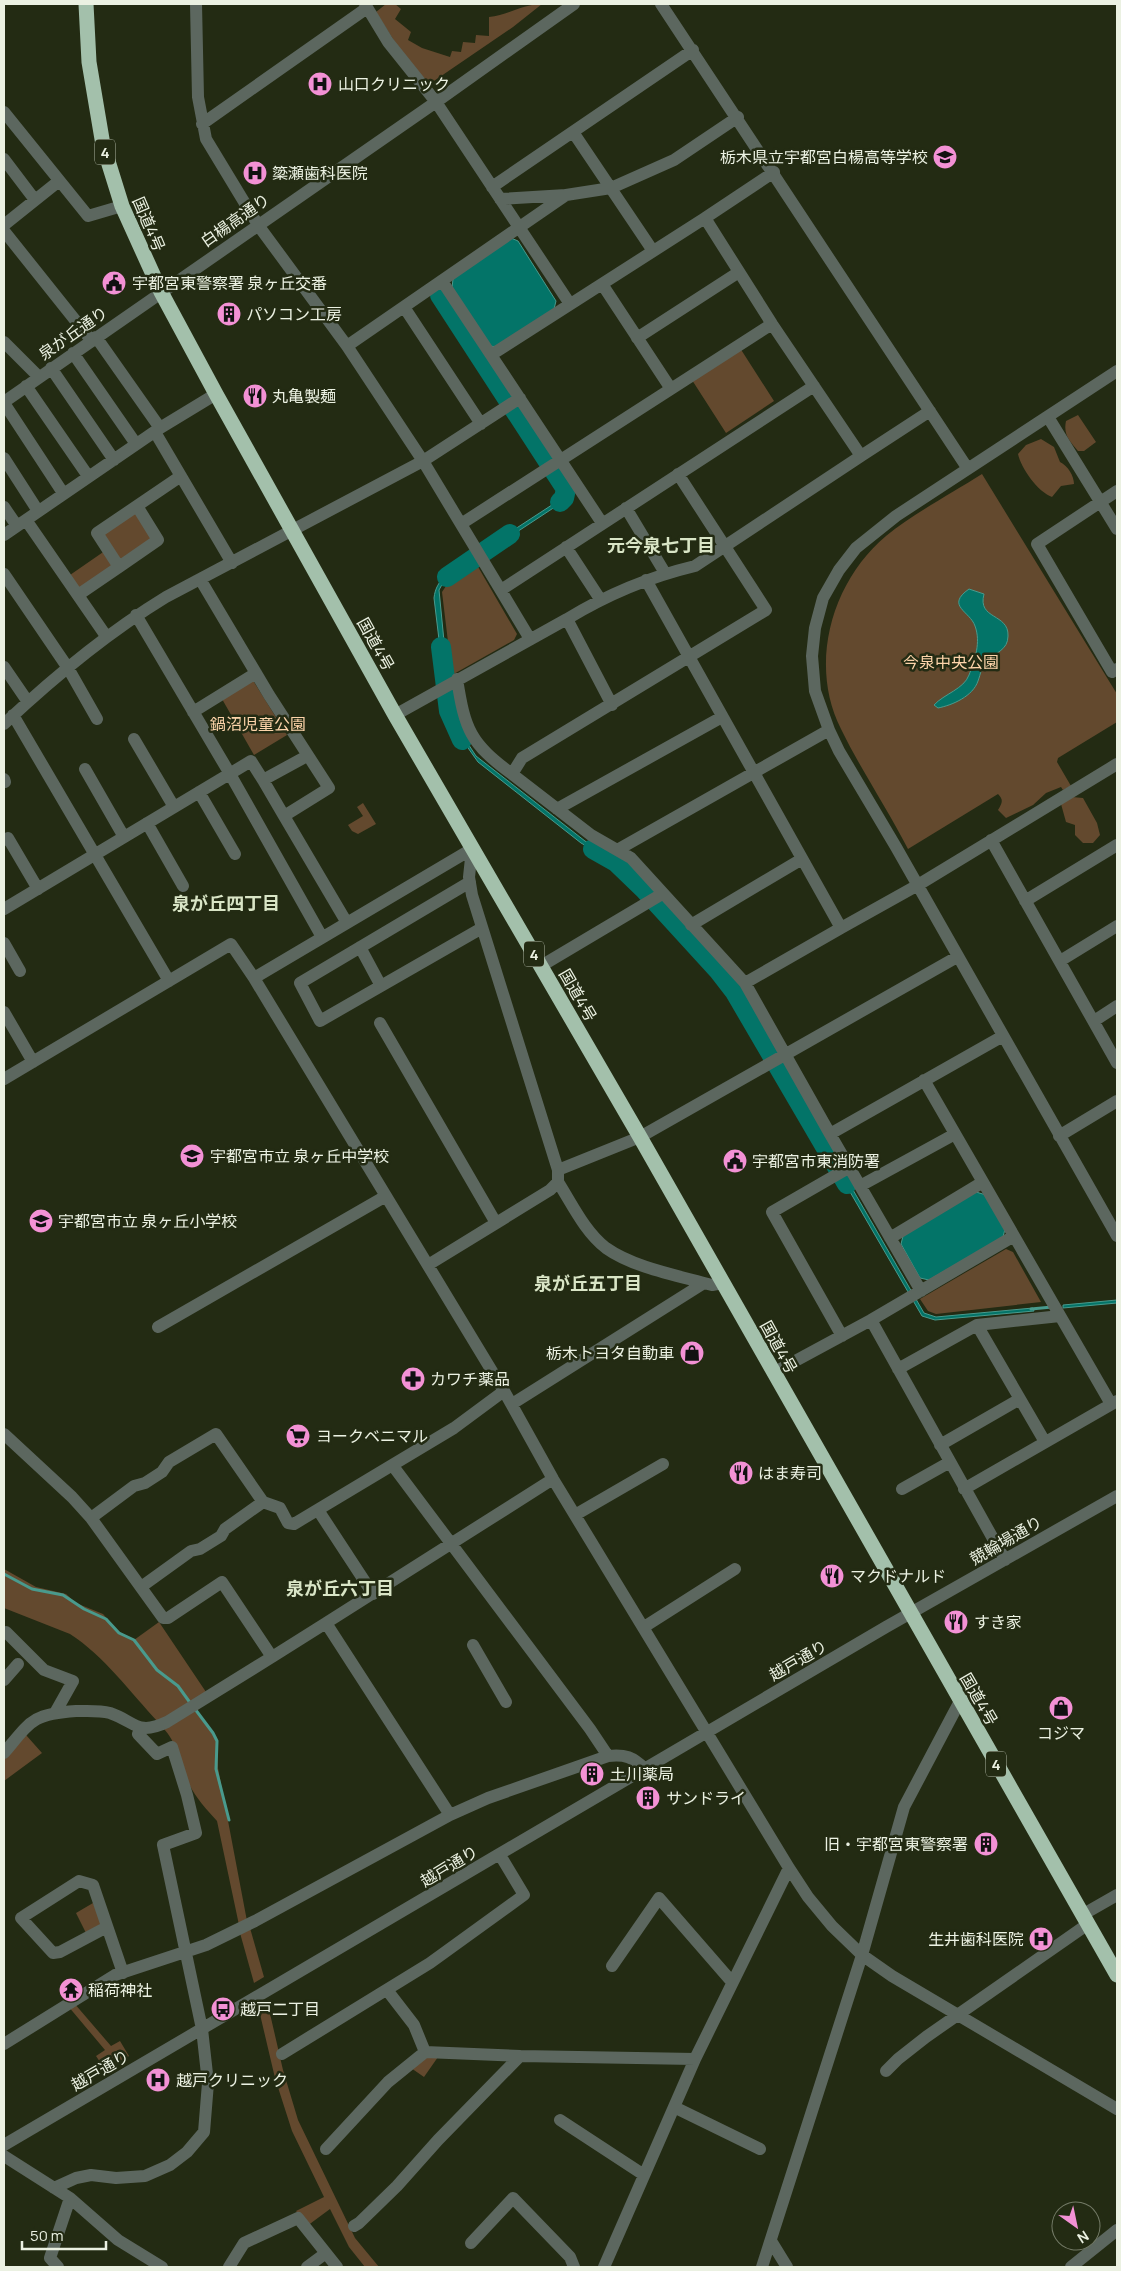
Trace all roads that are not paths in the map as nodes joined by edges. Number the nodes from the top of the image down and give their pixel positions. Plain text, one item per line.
1 (86, 4) edge
2 (196, 4) edge
3 (574, 4) edge
4 (661, 4) edge
5 (366, 6) edge
6 (693, 50) junction
7 (436, 102) junction
8 (4, 113) edge
9 (738, 117) junction
10 (202, 124) junction
11 (573, 132) junction
12 (4, 159) edge
13 (774, 172) junction
14 (59, 181) junction
15 (492, 187) junction
16 (611, 188) junction
17 (566, 195) junction
18 (500, 199) junction
19 (35, 200) junction
20 (122, 206) junction
21 (705, 218) junction
22 (4, 224) edge
23 (258, 224) junction
24 (519, 227) junction
25 (4, 231) edge
26 (653, 251) junction
27 (739, 272) junction
28 (442, 281) junction
29 (602, 284) junction
30 (160, 292) junction
31 (570, 304) junction
32 (404, 307) junction
33 (772, 324) junction
34 (94, 338) junction
35 (637, 338) junction
36 (4, 342) edge
37 (347, 346) junction
38 (73, 353) junction
39 (491, 355) junction
40 (51, 368) junction
41 (1117, 371) edge
42 (38, 377) junction
43 (26, 386) junction
44 (814, 386) junction
45 (670, 389) junction
46 (216, 394) junction
47 (520, 398) junction
48 (4, 403) edge
49 (930, 411) junction
50 (1048, 416) junction
51 (481, 424) junction
52 (158, 430) junction
53 (136, 444) junction
54 (862, 456) junction
55 (4, 458) edge
56 (559, 459) junction
57 (114, 460) junction
58 (424, 461) junction
59 (968, 469) junction
60 (678, 474) junction
61 (88, 476) junction
62 (181, 476) junction
63 (1117, 491) edge
64 (63, 494) junction
65 (1100, 502) junction
66 (137, 506) junction
67 (4, 507) edge
68 (626, 508) junction
69 (38, 511) junction
70 (21, 523) junction
71 (602, 523) junction
72 (461, 524) junction
73 (1117, 529) edge
74 (292, 531) junction
75 (4, 535) edge
76 (724, 546) junction
77 (566, 547) junction
78 (232, 562) junction
79 (119, 567) junction
80 (665, 573) junction
81 (4, 574) edge
82 (200, 579) junction
83 (646, 580) junction
84 (501, 590) junction
85 (9, 592) edge
86 (78, 595) junction
87 (600, 599) junction
88 (136, 615) junction
89 (567, 619) junction
90 (106, 636) junction
91 (530, 639) junction
92 (688, 658) junction
93 (4, 666) edge
94 (68, 668) junction
95 (1117, 669) edge
96 (256, 673) junction
97 (457, 679) junction
98 (28, 702) junction
99 (612, 705) junction
100 (193, 712) junction
101 (395, 715) junction
102 (722, 717) junction
103 (9, 719) edge
104 (97, 719) dead end
105 (829, 730) junction
106 (134, 739) dead end
107 (308, 756) junction
108 (1117, 764) edge
109 (85, 769) dead end
110 (753, 773) junction
111 (230, 774) junction
112 (512, 774) junction
113 (263, 780) junction
114 (199, 792) junction
115 (174, 807) junction
116 (557, 809) junction
117 (284, 816) junction
118 (147, 823) junction
119 (124, 837) junction
120 (4, 840) edge
121 (991, 840) junction
122 (1117, 845) edge
123 (472, 849) junction
124 (618, 849) junction
125 (235, 854) dead end
126 (94, 855) junction
127 (802, 859) junction
128 (470, 882) junction
129 (918, 885) junction
130 (183, 886) dead end
131 (38, 888) junction
132 (662, 894) junction
133 (1025, 901) junction
134 (4, 909) edge
135 (347, 923) junction
136 (691, 925) junction
137 (1117, 926) edge
138 (482, 928) junction
139 (841, 928) junction
140 (322, 937) junction
141 (4, 944) edge
142 (360, 947) junction
143 (957, 957) junction
144 (1060, 961) junction
145 (541, 966) junction
146 (20, 971) dead end
147 (254, 978) junction
148 (170, 981) junction
149 (745, 983) junction
150 (381, 986) junction
151 (1117, 1006) edge
152 (4, 1012) edge
153 (1094, 1020) junction
154 (380, 1023) dead end
155 (1002, 1036) junction
156 (785, 1055) junction
157 (33, 1062) junction
158 (1117, 1062) edge
159 (4, 1079) edge
160 (924, 1080) junction
161 (1117, 1101) edge
162 (830, 1134) junction
163 (955, 1134) junction
164 (1059, 1136) junction
165 (640, 1137) junction
166 (850, 1167) junction
167 (558, 1176) junction
168 (983, 1182) junction
169 (860, 1186) junction
170 (386, 1196) junction
171 (496, 1223) junction
172 (1014, 1236) junction
173 (1117, 1236) edge
174 (890, 1238) junction
175 (428, 1265) junction
176 (704, 1283) junction
177 (723, 1283) junction
178 (921, 1291) junction
179 (1059, 1315) junction
180 (871, 1320) junction
181 (977, 1325) junction
182 (158, 1326) dead end
183 (842, 1336) junction
184 (898, 1369) junction
185 (773, 1373) junction
186 (504, 1391) junction
187 (1020, 1399) junction
188 (1114, 1402) edge
189 (512, 1404) junction
190 (4, 1434) edge
191 (1045, 1442) junction
192 (940, 1445) junction
193 (950, 1462) junction
194 (662, 1464) dead end
195 (392, 1466) junction
196 (553, 1479) junction
197 (964, 1489) junction
198 (902, 1490) dead end
199 (1117, 1496) edge
200 (263, 1502) junction
201 (318, 1510) junction
202 (575, 1515) junction
203 (91, 1518) junction
204 (452, 1545) junction
205 (1004, 1560) junction
206 (735, 1569) dead end
207 (140, 1587) junction
208 (373, 1594) junction
209 (910, 1613) junction
210 (326, 1623) junction
211 (644, 1627) junction
212 (6, 1632) dead end
213 (473, 1646) dead end
214 (272, 1657) junction
215 (18, 1664) dead end
216 (4, 1680) edge
217 (960, 1701) junction
218 (506, 1702) dead end
219 (55, 1712) junction
220 (141, 1728) junction
221 (706, 1733) junction
222 (4, 1753) edge
223 (608, 1756) junction
224 (645, 1769) junction
225 (450, 1815) junction
226 (500, 1855) junction
227 (789, 1868) junction
228 (1117, 1895) edge
229 (1085, 1919) junction
230 (107, 1927) junction
231 (184, 1952) junction
232 (862, 1955) junction
233 (612, 1966) dead end
234 (123, 1972) junction
235 (1117, 1975) edge
236 (732, 1982) junction
237 (387, 1990) junction
238 (956, 2015) junction
239 (202, 2029) junction
240 (4, 2044) edge
241 (425, 2052) junction
242 (282, 2054) dead end
243 (520, 2056) junction
244 (695, 2059) junction
245 (886, 2070) dead end
246 (674, 2107) junction
247 (1117, 2109) edge
248 (560, 2120) dead end
249 (4, 2145) edge
250 (326, 2149) dead end
251 (760, 2149) dead end
252 (4, 2156) edge
253 (644, 2175) junction
254 (54, 2188) junction
255 (70, 2198) junction
256 (354, 2226) dead end
257 (1117, 2230) edge
258 (771, 2242) junction
259 (471, 2243) dead end
260 (326, 2253) junction
261 (58, 2267) edge
262 (160, 2267) edge
263 (229, 2267) edge
264 (307, 2267) edge
265 (337, 2267) edge
266 (574, 2267) edge
267 (604, 2267) edge
268 (762, 2267) edge
269 (788, 2267) edge
270 (1071, 2267) edge

1 - 20 highway, 国道4号 / 4
2 - 10 street
3 - 7 street, 白楊高通り
4 - 6 street
5 - 7 street
5 - 10 street
6 - 9 street
6 - 11 street
7 - 15 street
7 - 23 street, 白楊高通り
8 - 14 street
9 - 13 street
9 - 16 street
10 - 23 street
11 - 15 street
11 - 16 street
12 - 19 street
13 - 21 street
13 - 49 street
14 - 19 street
14 - 20 street
15 - 18 street
16 - 17 street
16 - 26 street
17 - 18 street
17 - 24 street
18 - 24 street
19 - 22 street
20 - 30 highway, 国道4号 / 4
21 - 26 street
21 - 27 street
23 - 30 street, 白楊高通り
23 - 37 street
24 - 28 street
24 - 31 street
25 - 34 street
26 - 29 street
27 - 33 street
27 - 35 street
28 - 32 street
28 - 39 street
29 - 31 street
29 - 35 street
30 - 34 street, 泉が丘通り
30 - 46 highway, 国道4号 / 4
31 - 39 street
32 - 37 street
32 - 51 street
33 - 44 street
33 - 45 street
34 - 38 street, 泉が丘通り
34 - 52 street
35 - 45 street
36 - 42 street
37 - 58 street
38 - 40 street, 泉が丘通り
38 - 53 street
39 - 47 street
40 - 42 street, 泉が丘通り
40 - 57 street
41 - 50 street
42 - 43 street, 泉が丘通り
43 - 48 street, 泉が丘通り
43 - 61 street
44 - 54 street
44 - 60 street
45 - 56 street
46 - 52 street
46 - 74 highway, 国道4号 / 4
47 - 51 street
47 - 56 street
48 - 64 street
49 - 54 street
49 - 59 street
50 - 59 street
50 - 65 street
51 - 58 street
52 - 53 street
52 - 62 street
53 - 57 street
54 - 76 street
55 - 69 street
56 - 71 street
56 - 72 street
57 - 61 street
58 - 72 street
58 - 74 street
59 - 105 street
60 - 68 street
60 - 76 street
61 - 64 street
62 - 66 street
62 - 78 street
63 - 65 street
64 - 69 street
65 - 73 street
65 - 95 street
66 - 79 street
66 - 79 street
67 - 70 street
68 - 71 street
68 - 80 street
69 - 70 street
70 - 75 street
70 - 86 street
71 - 77 street
72 - 84 street
74 - 78 street
74 - 101 highway, 国道4号 / 4
76 - 80 street
76 - 92 street
77 - 84 street
77 - 87 street
78 - 82 street
79 - 86 street
80 - 83 street
81 - 85 street
82 - 88 street
82 - 96 street
83 - 87 street
83 - 92 street
84 - 91 street
85 - 94 street
86 - 90 street
87 - 89 street
88 - 90 street
88 - 100 street
89 - 91 street
89 - 99 street
90 - 94 street
91 - 97 street
92 - 99 street
92 - 102 street
93 - 98 street
94 - 98 street
94 - 104 street
96 - 100 street
96 - 107 street
97 - 101 street
97 - 112 street
98 - 103 street
99 - 112 street
100 - 111 street
101 - 123 highway, 国道4号 / 4
102 - 110 street
102 - 116 street
103 - 126 street
105 - 110 street
105 - 129 street
106 - 115 street
107 - 113 street
107 - 117 street
108 - 121 street
109 - 119 street
110 - 124 street
110 - 127 street
111 - 113 street
111 - 114 street
111 - 140 street
112 - 116 street
113 - 117 street
114 - 115 street
114 - 125 street
115 - 118 street
116 - 124 street
117 - 135 street
118 - 119 street
118 - 130 street
119 - 126 street
120 - 131 street
121 - 129 street
121 - 133 street
122 - 133 street
123 - 128 street
123 - 135 street
123 - 145 highway, 国道4号 / 4
124 - 132 street
126 - 131 street
126 - 148 street
127 - 136 street
127 - 139 street
128 - 138 street
128 - 142 street
129 - 139 street
129 - 143 street
131 - 134 street
132 - 136 street
132 - 145 street
133 - 144 street
135 - 140 street
136 - 149 street
137 - 144 street
138 - 150 street
138 - 167 street
139 - 149 street
140 - 147 street
141 - 146 street
142 - 150 street
142 - 150 street
143 - 155 street
143 - 156 street
144 - 153 street
145 - 165 highway, 国道4号 / 4
147 - 148 street
147 - 170 street
148 - 157 street
149 - 156 street
151 - 153 street
152 - 157 street
153 - 158 street
154 - 171 street
155 - 160 street
155 - 164 street
156 - 162 street
156 - 165 street
157 - 159 street
160 - 162 street
160 - 163 street
161 - 164 street
162 - 166 street
163 - 168 street
163 - 169 street
164 - 173 street
165 - 167 street
165 - 177 highway, 国道4号 / 4
166 - 169 street
166 - 183 street
167 - 171 street
167 - 176 street
168 - 172 street
168 - 174 street
169 - 174 street
170 - 175 street
170 - 182 street
171 - 175 street
172 - 178 street
172 - 179 street
174 - 178 street
175 - 186 street
176 - 177 street
176 - 189 street
177 - 185 highway, 国道4号 / 4
178 - 180 street
179 - 181 street
179 - 188 street
180 - 183 street
180 - 184 street
181 - 184 street
181 - 187 street
183 - 185 street
184 - 192 street
185 - 209 highway, 国道4号 / 4
186 - 189 street
186 - 195 street
187 - 191 street
187 - 192 street
188 - 191 street
189 - 196 street
190 - 203 street
191 - 197 street
192 - 193 street
193 - 197 street
193 - 198 street
194 - 202 street
195 - 201 street
195 - 204 street
196 - 202 street
196 - 204 street
197 - 205 street
199 - 205 street, 競輪場通り
200 - 201 street
200 - 203 street
200 - 207 street
201 - 208 street
202 - 211 street
203 - 207 street
204 - 208 street
204 - 223 street
205 - 209 street, 競輪場通り
206 - 211 street
207 - 214 street
208 - 210 street
209 - 217 highway, 国道4号 / 4
209 - 221 street, 越戸通り
210 - 214 street
210 - 225 street
211 - 221 street
212 - 219 street
213 - 218 street
214 - 220 street
215 - 216 street
217 - 229 highway, 国道4号 / 4
217 - 232 street
219 - 220 street
219 - 222 street
220 - 231 street
221 - 224 street, 越戸通り
221 - 227 street
223 - 224 street
223 - 225 street
224 - 226 street, 越戸通り
225 - 231 street
226 - 237 street
226 - 239 street, 越戸通り
227 - 232 street
227 - 236 street
228 - 229 street
229 - 235 highway, 国道4号 / 4
229 - 238 street
230 - 230 street
230 - 234 street
231 - 234 street
231 - 239 street
232 - 238 street
232 - 258 street
233 - 236 street
234 - 240 street
236 - 244 street
237 - 241 street
237 - 242 street
238 - 245 street
238 - 247 street
239 - 249 street, 越戸通り
239 - 254 street
241 - 243 street
241 - 250 street
243 - 244 street
243 - 256 street
244 - 246 street
246 - 251 street
246 - 253 street
248 - 253 street
252 - 254 street
253 - 267 street
254 - 255 street
255 - 261 street
255 - 262 street
257 - 270 street
258 - 268 street
258 - 269 street
259 - 266 street
260 - 263 street
260 - 264 street
260 - 265 street

